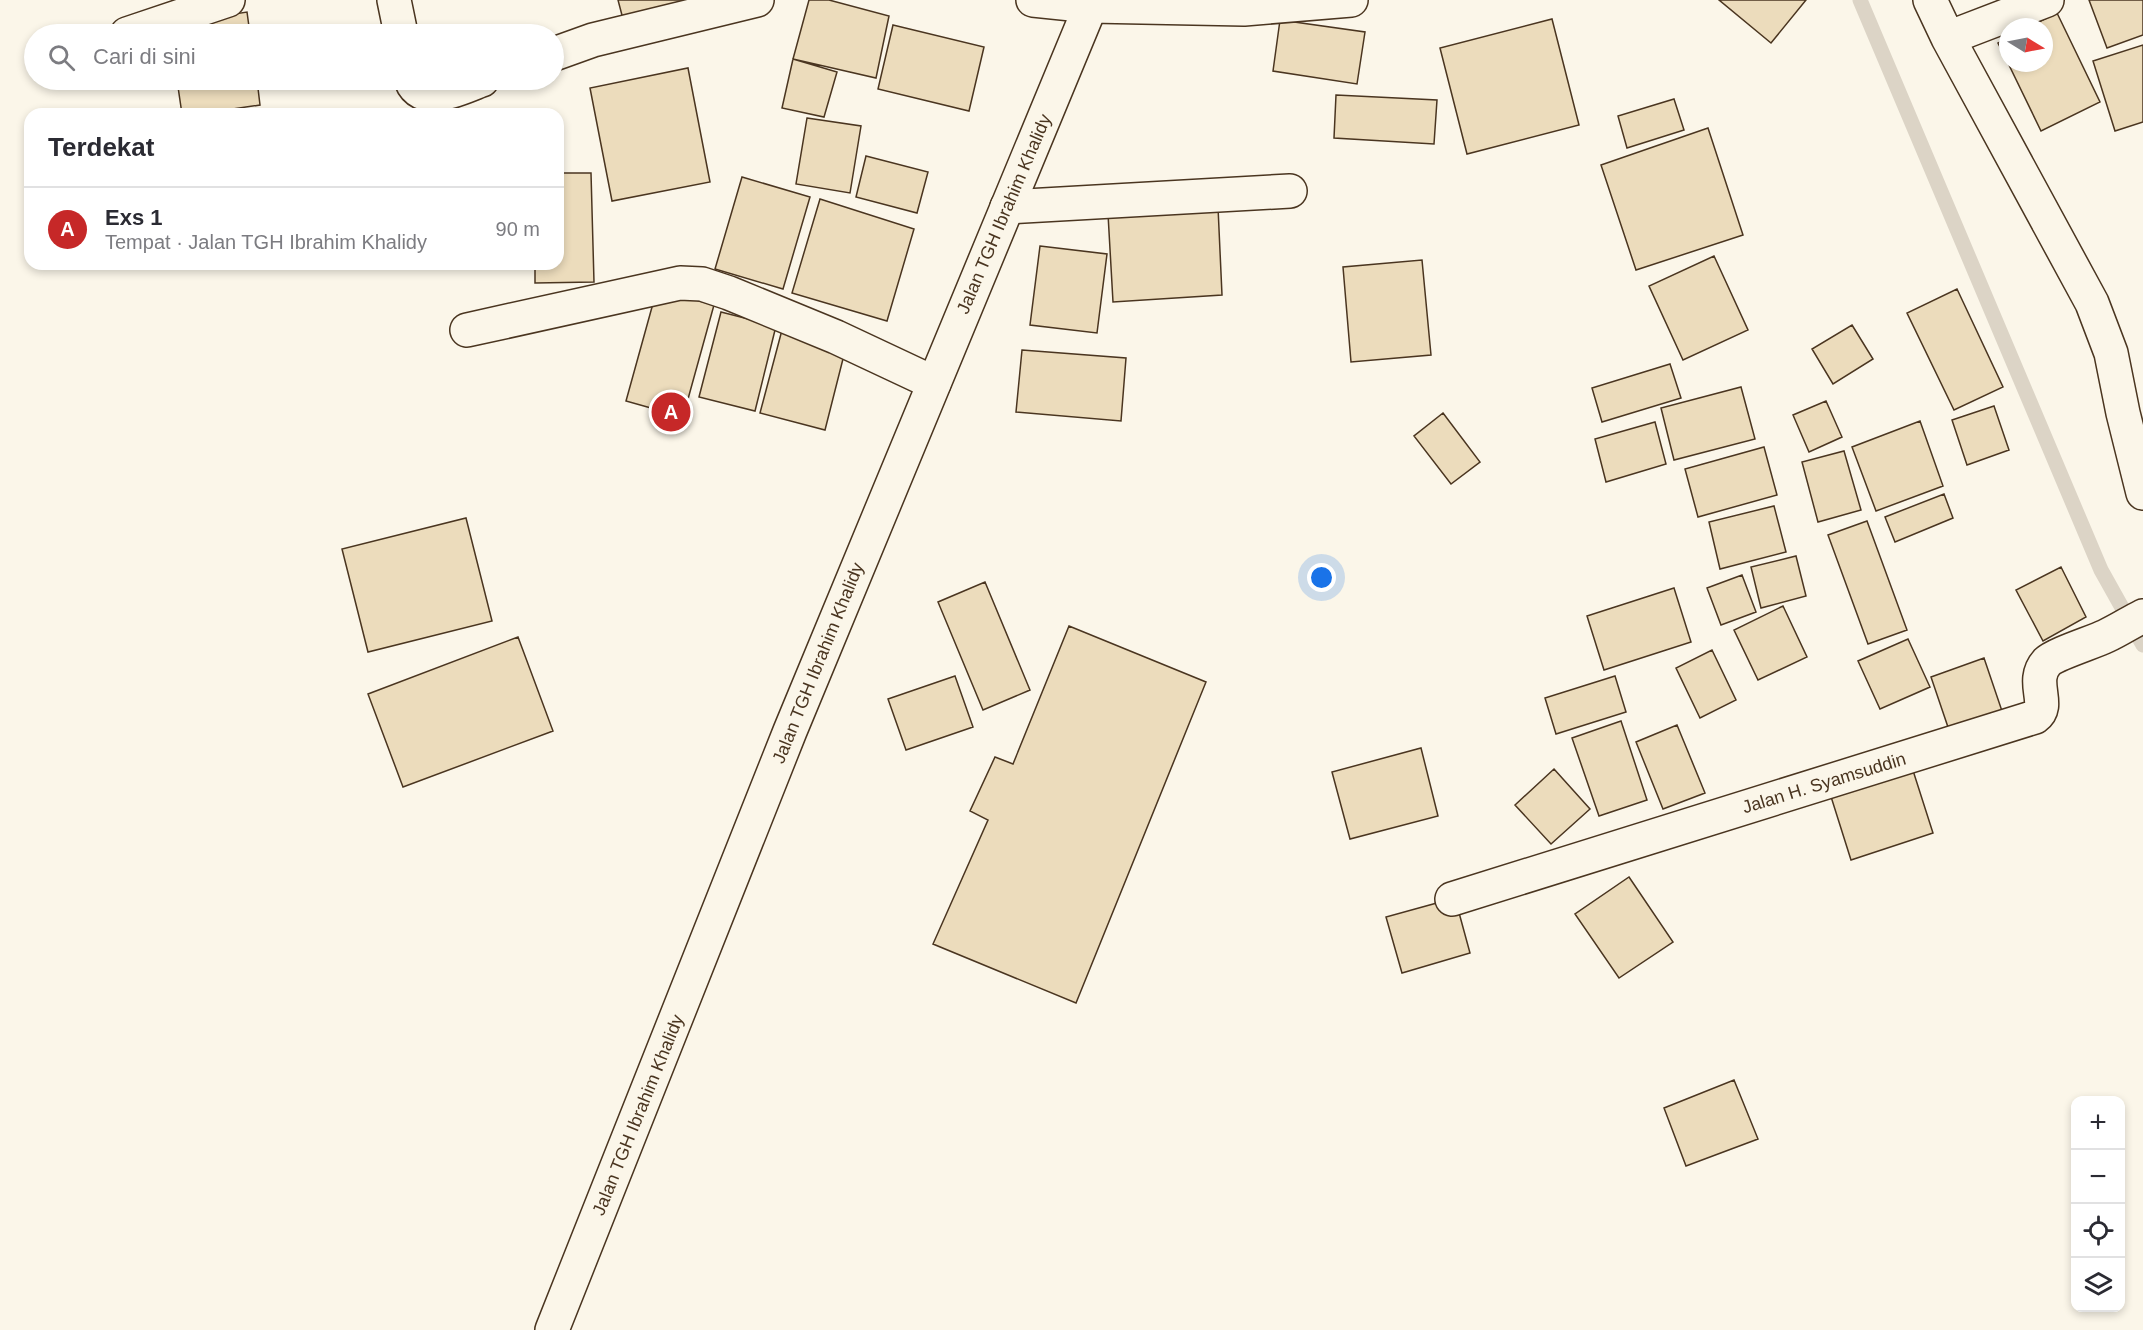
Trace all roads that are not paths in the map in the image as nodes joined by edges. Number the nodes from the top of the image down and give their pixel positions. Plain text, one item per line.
1 (228, 0) edge
2 (394, 0) edge
3 (757, 0) edge
4 (1034, 0) edge
5 (1350, 0) edge
6 (1930, 0) edge
7 (2047, 0) edge
8 (1092, 3) edge
9 (157, 24) edge
10 (399, 24) edge
11 (1948, 38) junction
12 (564, 50) edge
13 (420, 90) edge
14 (452, 90) edge
15 (1290, 191) dead end
16 (1007, 207) junction
17 (467, 330) dead end
18 (934, 383) junction
19 (2143, 493) edge
20 (2143, 616) edge
21 (1452, 898) dead end
22 (552, 1330) edge

1 - 9 street
2 - 10 street
3 - 12 street
4 - 8 street
5 - 8 street
6 - 11 street
7 - 11 street
8 - 16 street, Jalan TGH Ibrahim Khalidy
11 - 19 street
13 - 14 street
15 - 16 street
16 - 18 street, Jalan TGH Ibrahim Khalidy
17 - 18 street
18 - 22 street, Jalan TGH Ibrahim Khalidy
20 - 21 street, Jalan H. Syamsuddin

